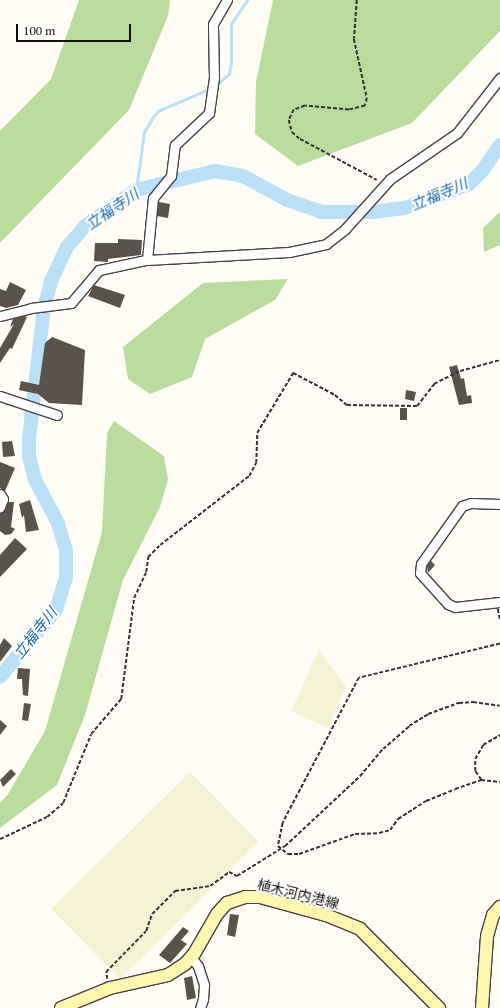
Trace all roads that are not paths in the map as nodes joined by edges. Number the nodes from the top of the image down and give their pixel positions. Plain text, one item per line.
1 (227, 0) edge
2 (500, 78) edge
3 (147, 260) junction
4 (0, 316) edge
5 (0, 396) edge
6 (58, 415) dead end
7 (0, 494) edge
8 (500, 504) edge
9 (0, 507) edge
10 (500, 602) edge
11 (500, 907) edge
12 (191, 957) junction
13 (61, 1008) edge
14 (200, 1008) edge
15 (438, 1008) edge
16 (482, 1008) edge

1 - 3 street
2 - 3 street
3 - 4 street
5 - 6 street
7 - 9 street
8 - 10 street
11 - 16 main road
12 - 13 main road, 植木河内港線
12 - 14 street
12 - 15 main road, 植木河内港線

